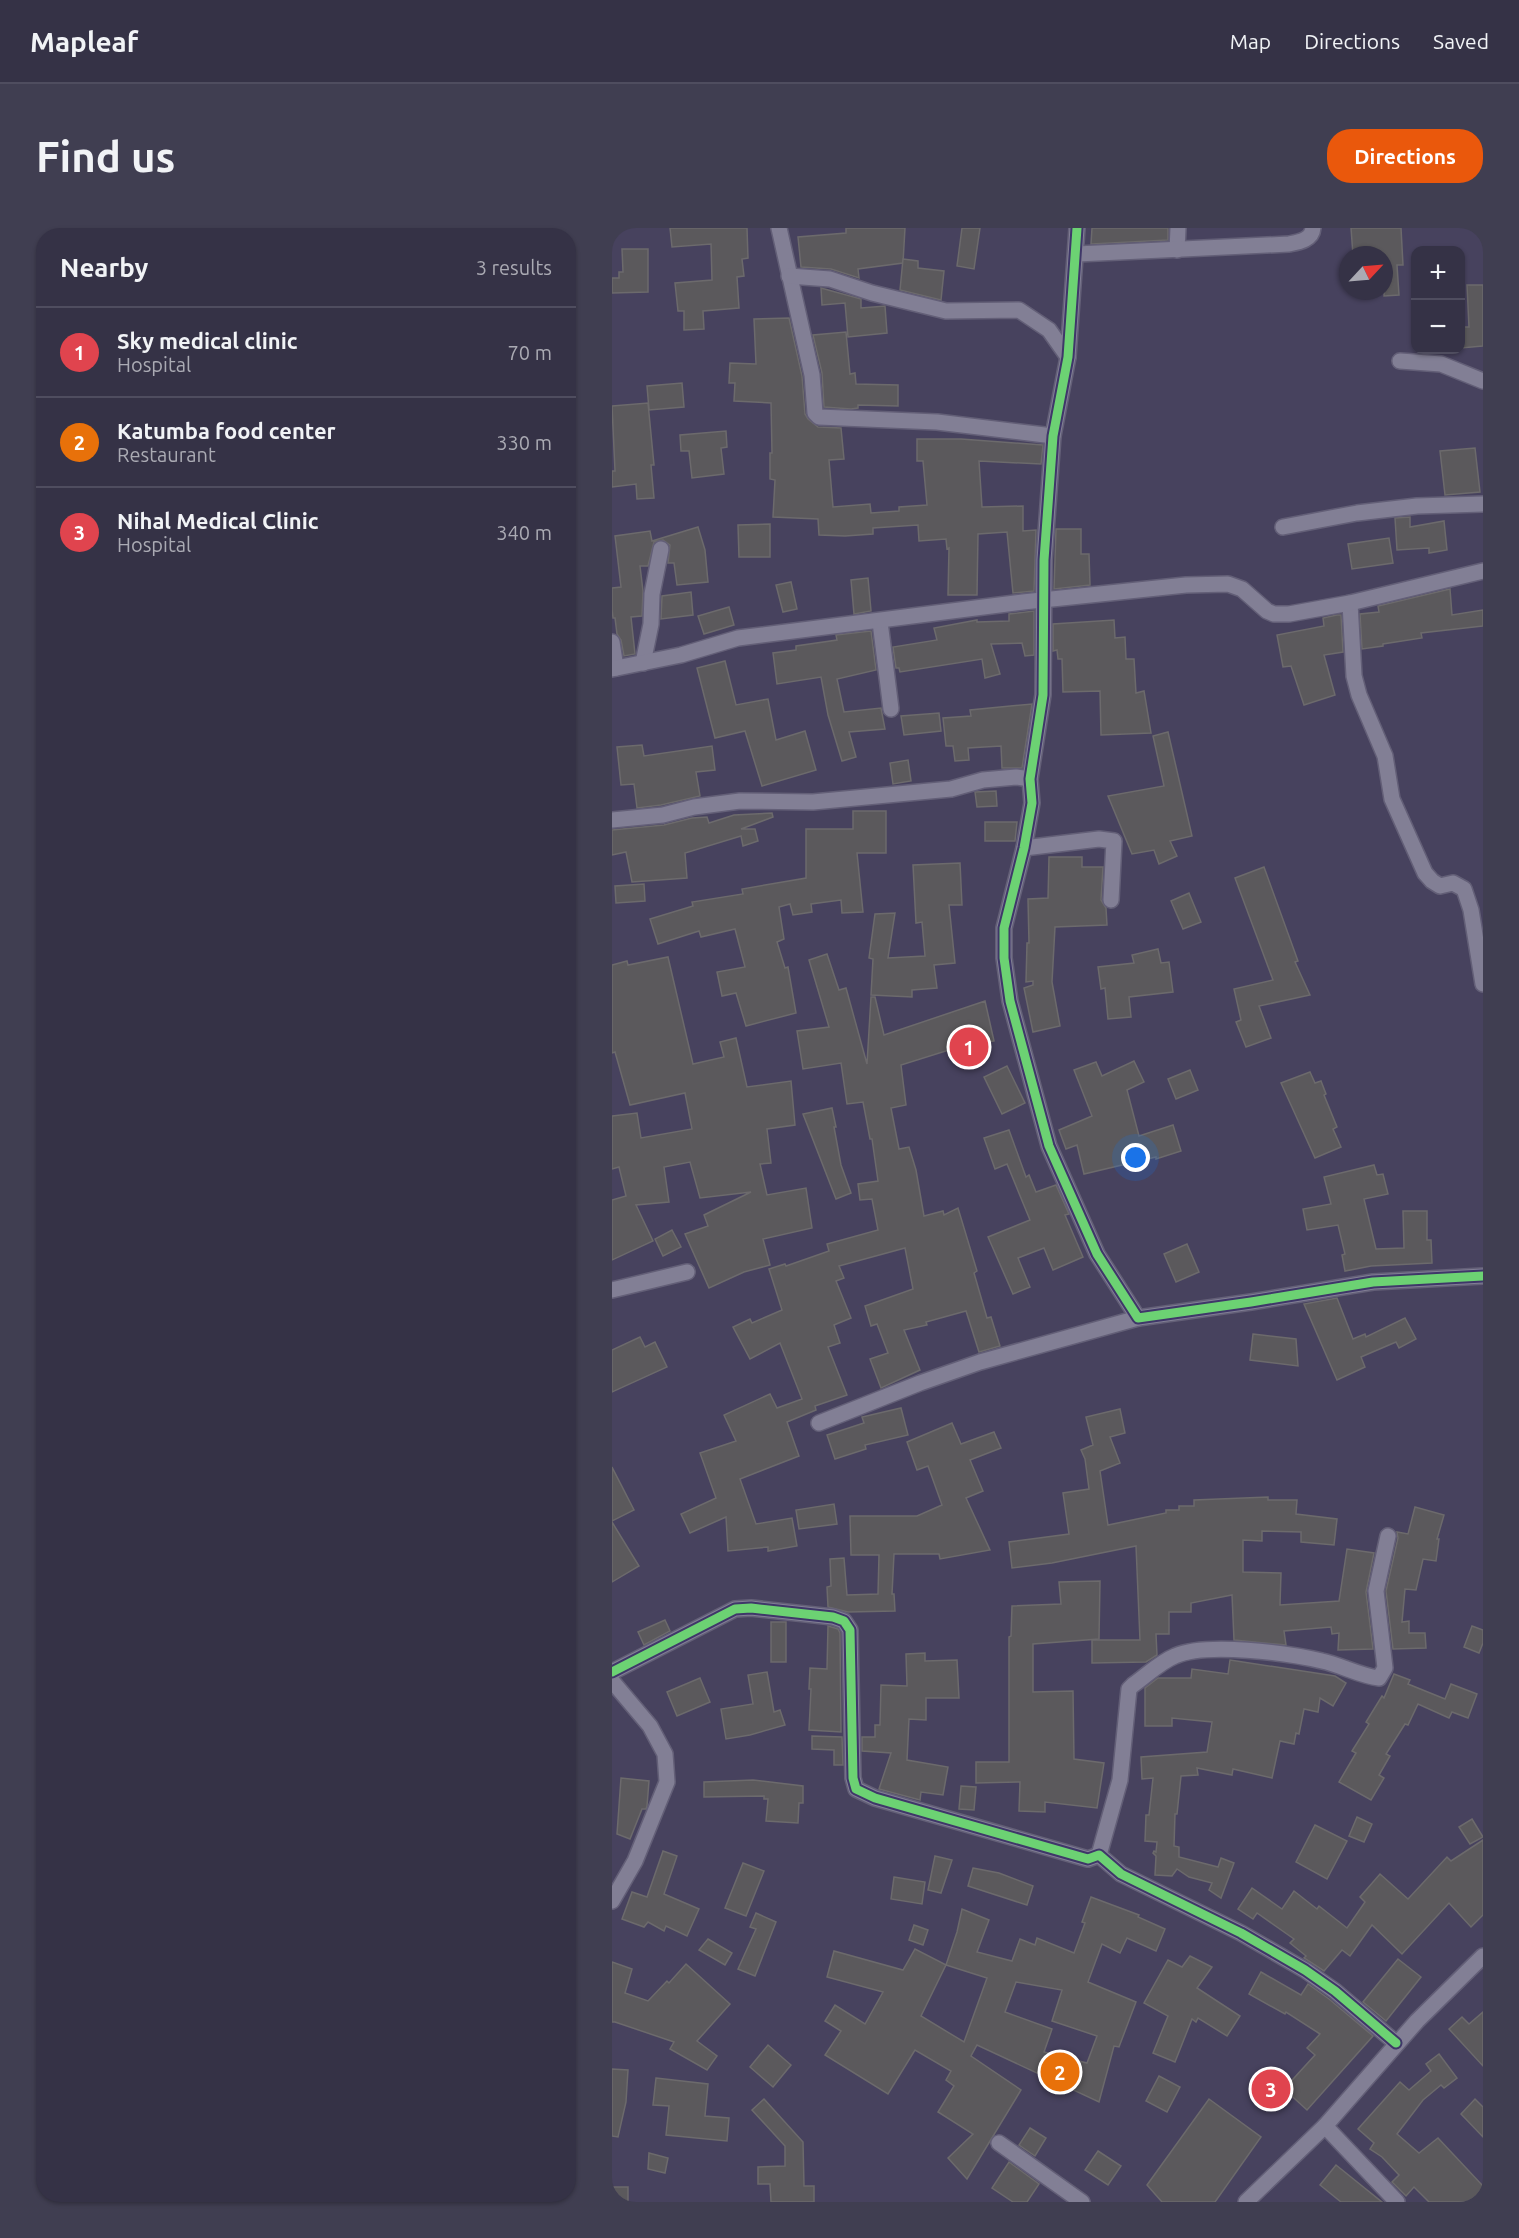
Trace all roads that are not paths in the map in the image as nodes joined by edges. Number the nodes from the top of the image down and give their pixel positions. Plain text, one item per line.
1 (779, 228) edge
2 (1077, 228) edge
3 (1178, 228) edge
4 (1313, 228) edge
5 (1177, 250) junction
6 (1077, 254) junction
7 (789, 276) junction
8 (1068, 357) junction
9 (1400, 361) dead end
10 (1483, 381) edge
11 (1053, 436) junction
12 (1483, 504) edge
13 (1283, 527) dead end
14 (661, 549) dead end
15 (1483, 571) edge
16 (1043, 601) junction
17 (1350, 603) junction
18 (880, 621) junction
19 (612, 642) edge
20 (643, 663) junction
21 (614, 669) edge
22 (891, 709) dead end
23 (1030, 779) junction
24 (612, 820) edge
25 (1024, 848) junction
26 (1111, 900) dead end
27 (1483, 984) edge
28 (687, 1272) dead end
29 (1483, 1276) edge
30 (612, 1290) edge
31 (1138, 1317) junction
32 (819, 1422) dead end
33 (1388, 1536) dead end
34 (612, 1672) edge
35 (612, 1681) edge
36 (1099, 1854) junction
37 (612, 1901) edge
38 (1483, 1956) edge
39 (1396, 2043) junction
40 (1325, 2126) junction
41 (999, 2143) dead end
42 (1082, 2202) edge
43 (1246, 2202) edge
44 (1397, 2202) edge

1 - 7 street
2 - 6 street
3 - 5 street
4 - 5 street
5 - 6 street
6 - 8 street
7 - 8 street
7 - 11 street
8 - 11 street
9 - 10 street
11 - 16 street
12 - 13 street
14 - 20 street
15 - 17 street
16 - 17 street
16 - 18 street
16 - 23 street
17 - 27 street
18 - 20 street
18 - 22 street
19 - 21 street
20 - 21 street
23 - 24 street
23 - 25 street
25 - 26 street
25 - 31 street
28 - 30 street
29 - 31 street
31 - 32 street
33 - 36 street
34 - 36 street
35 - 37 street
36 - 39 street
38 - 39 street
39 - 40 street
40 - 43 street
40 - 44 street
41 - 42 street

